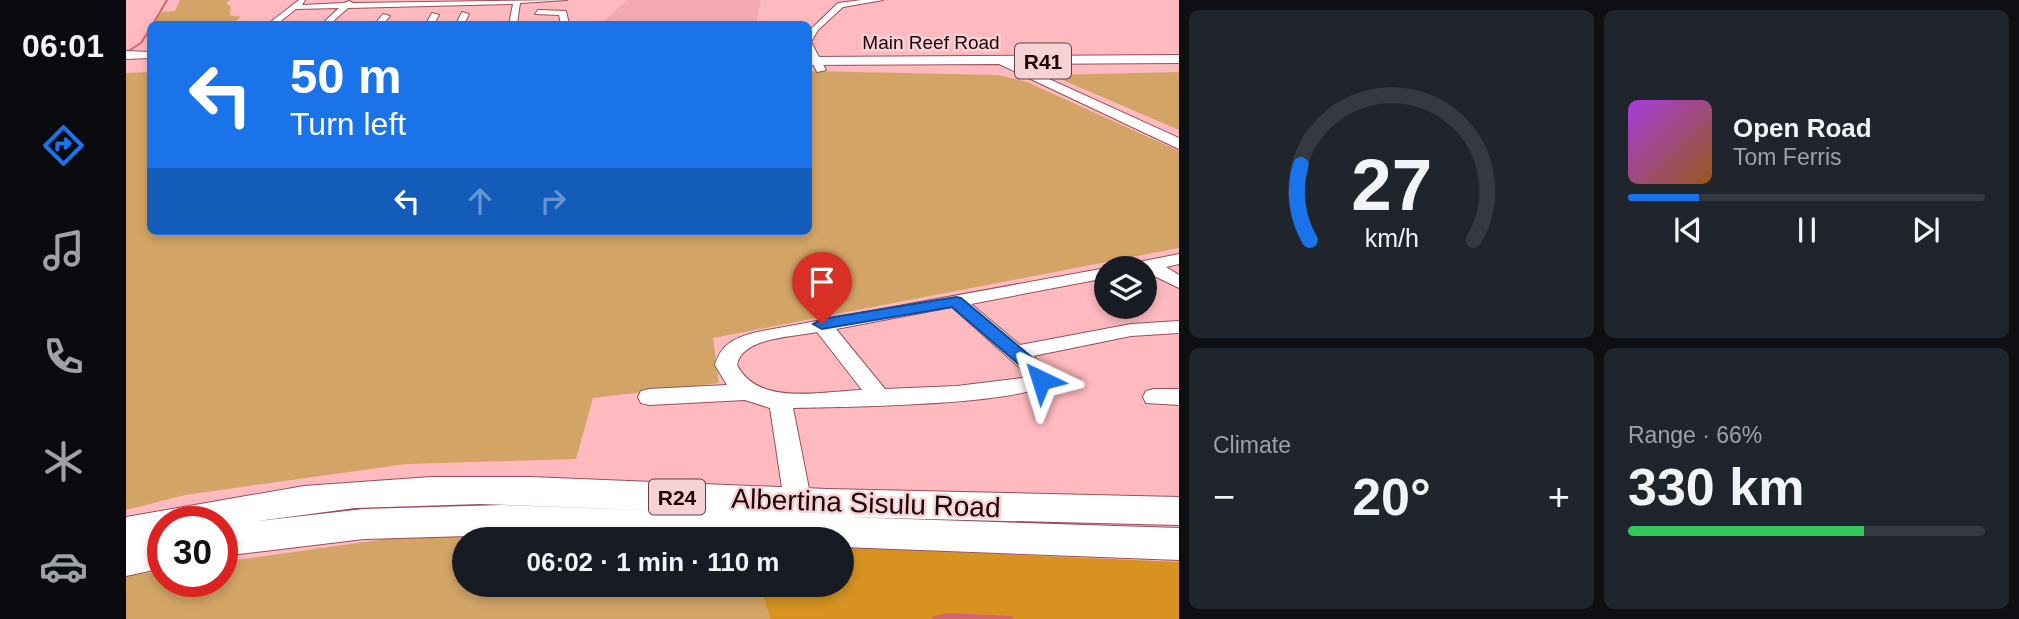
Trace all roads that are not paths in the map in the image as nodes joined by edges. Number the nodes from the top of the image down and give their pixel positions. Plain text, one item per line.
1 (303, 0) edge
2 (563, 0) edge
3 (835, 0) edge
4 (879, 0) edge
5 (517, 1) edge
6 (852, 2) edge
7 (349, 3) edge
8 (294, 7) junction
9 (503, 13) dead end
10 (516, 13) junction
11 (465, 14) junction
12 (478, 14) dead end
13 (423, 15) dead end
14 (435, 15) junction
15 (445, 15) dead end
16 (455, 15) dead end
17 (386, 16) junction
18 (398, 16) dead end
19 (346, 17) dead end
20 (373, 17) dead end
21 (333, 18) junction
22 (276, 21) edge
23 (330, 21) edge
24 (382, 21) edge
25 (432, 21) edge
26 (462, 21) edge
27 (514, 21) edge
28 (565, 21) edge
29 (812, 35) edge
30 (126, 55) edge
31 (147, 55) edge
32 (1179, 59) edge
33 (814, 66) edge
34 (126, 68) edge
35 (147, 68) edge
36 (1179, 68) edge
37 (980, 70) junction
38 (1028, 71) junction
39 (1179, 136) edge
40 (1179, 144) edge
41 (1179, 259) edge
42 (1157, 263) edge
43 (1157, 273) edge
44 (1094, 275) edge
45 (1179, 283) edge
46 (956, 302) junction
47 (822, 324) junction
48 (1179, 327) edge
49 (1016, 353) junction
50 (746, 392) junction
51 (649, 397) dead end
52 (1154, 397) dead end
53 (1179, 397) edge
54 (880, 398) junction
55 (780, 401) junction
56 (238, 509) edge
57 (1179, 511) edge
58 (800, 517) junction
59 (147, 527) edge
60 (126, 532) edge
61 (238, 539) edge
62 (1179, 544) edge
63 (147, 555) edge
64 (126, 560) edge

1 - 8 street
2 - 5 street
3 - 6 street
4 - 6 street
5 - 7 street
5 - 10 street
6 - 29 street
7 - 8 street
7 - 21 street
8 - 22 street
9 - 10 street
10 - 27 street
10 - 28 street
11 - 12 street
11 - 16 street
11 - 26 street
13 - 14 street
14 - 15 street
14 - 25 street
17 - 18 street
17 - 20 street
17 - 24 street
19 - 21 street
21 - 23 street
30 - 31 main road
32 - 38 main road, Main Reef Road / R41
33 - 37 main road, Main Reef Road / R41
33 - 38 main road, Main Reef Road / R41
34 - 35 main road
36 - 38 main road, Main Reef Road / R41
37 - 38 main road
37 - 38 main road, Main Reef Road / R41
38 - 39 main road
38 - 40 main road
41 - 42 street
43 - 45 street
44 - 46 street
46 - 47 street
46 - 49 street
47 - 50 street
47 - 54 street
48 - 49 street
49 - 54 street
50 - 51 street
50 - 55 street
52 - 53 street
54 - 55 street
55 - 58 street
56 - 58 main road, Albertina Sisulu Road / R24
57 - 58 main road, Albertina Sisulu Road / R24
58 - 61 main road, Albertina Sisulu Road / R24
58 - 62 main road, Albertina Sisulu Road / R24
59 - 60 main road
63 - 64 main road

